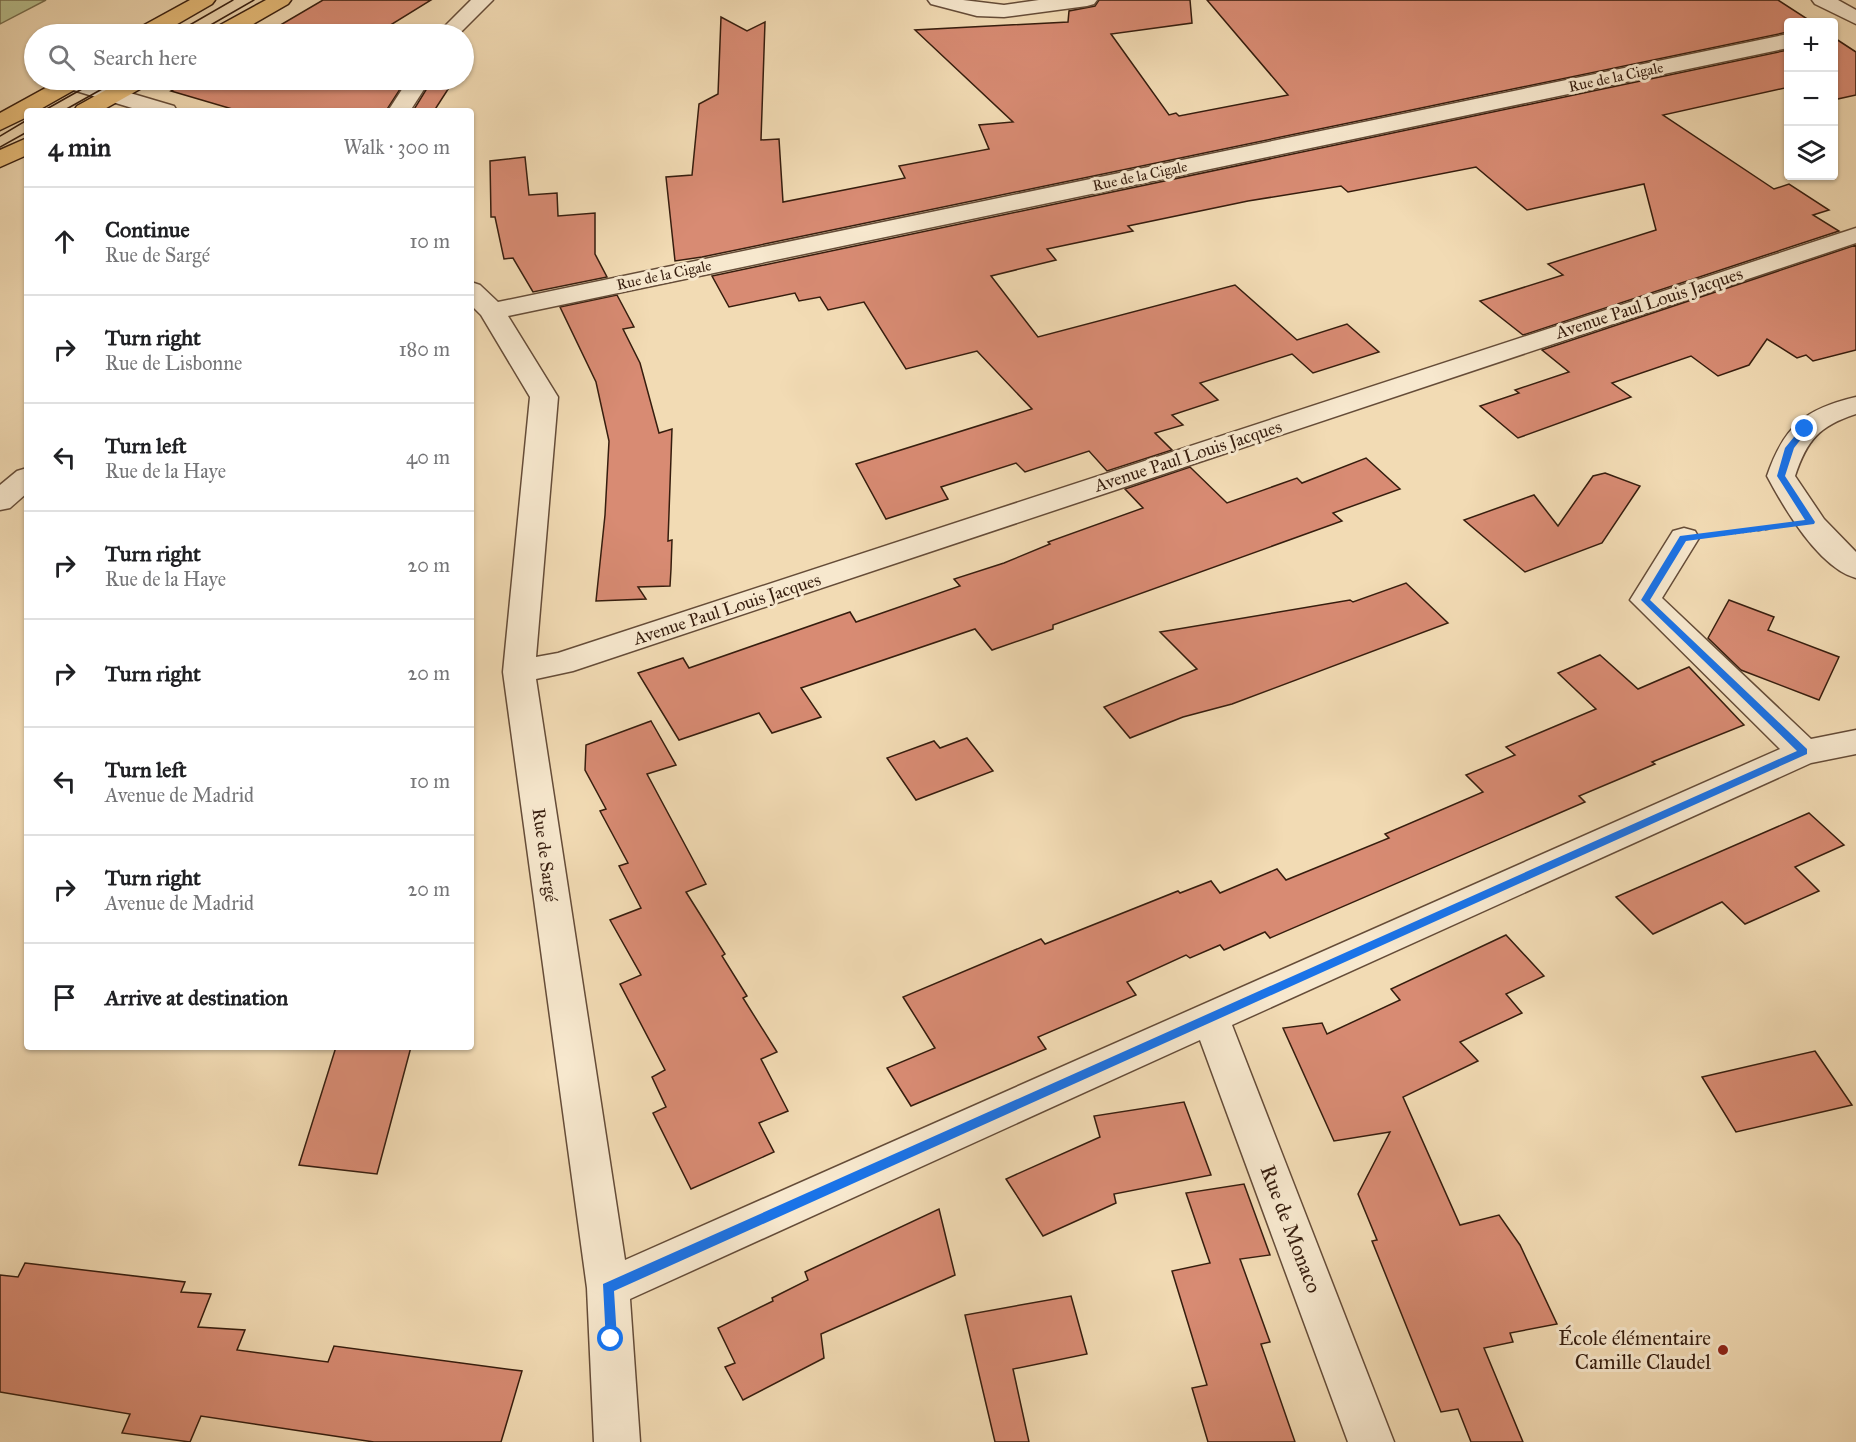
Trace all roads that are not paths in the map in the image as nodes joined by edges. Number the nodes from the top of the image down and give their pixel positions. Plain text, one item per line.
1 (205, 0) edge
2 (280, 0) edge
3 (483, 0) edge
4 (938, 0) edge
5 (1087, 0) edge
6 (1822, 0) edge
7 (1856, 18) edge
8 (163, 24) edge
9 (238, 24) edge
10 (458, 24) edge
11 (1856, 27) edge
12 (1838, 31) edge
13 (1784, 42) edge
14 (57, 90) edge
15 (99, 90) edge
16 (122, 90) edge
17 (413, 90) edge
18 (113, 95) junction
19 (26, 108) edge
20 (90, 108) edge
21 (156, 108) edge
22 (401, 108) edge
23 (24, 109) edge
24 (0, 123) edge
25 (24, 147) edge
26 (0, 160) edge
27 (1856, 235) edge
28 (481, 301) edge
29 (1856, 405) edge
30 (24, 480) edge
31 (0, 501) edge
32 (1683, 538) road end
33 (1856, 568) edge
34 (519, 672) junction
35 (1856, 742) edge
36 (1795, 756) junction
37 (1210, 1016) junction
38 (608, 1288) junction
39 (616, 1442) edge
40 (1371, 1442) edge

1 - 8 main road
2 - 9 main road
3 - 10 street
4 - 5 street
6 - 7 street
11 - 12 street
13 - 28 street, Rue de la Cigale
14 - 19 main road
15 - 18 street
16 - 18 main road
17 - 22 street
18 - 20 main road
18 - 21 street
23 - 24 main road
25 - 26 main road
27 - 34 street, Avenue Paul Louis Jacques
28 - 34 street, Rue de Sargé
29 - 33 street
30 - 31 street
32 - 36 street
34 - 38 street, Rue de Sargé
35 - 36 street
36 - 37 street
37 - 38 street
37 - 40 street, Rue de Monaco
38 - 39 street, Rue de Sargé

